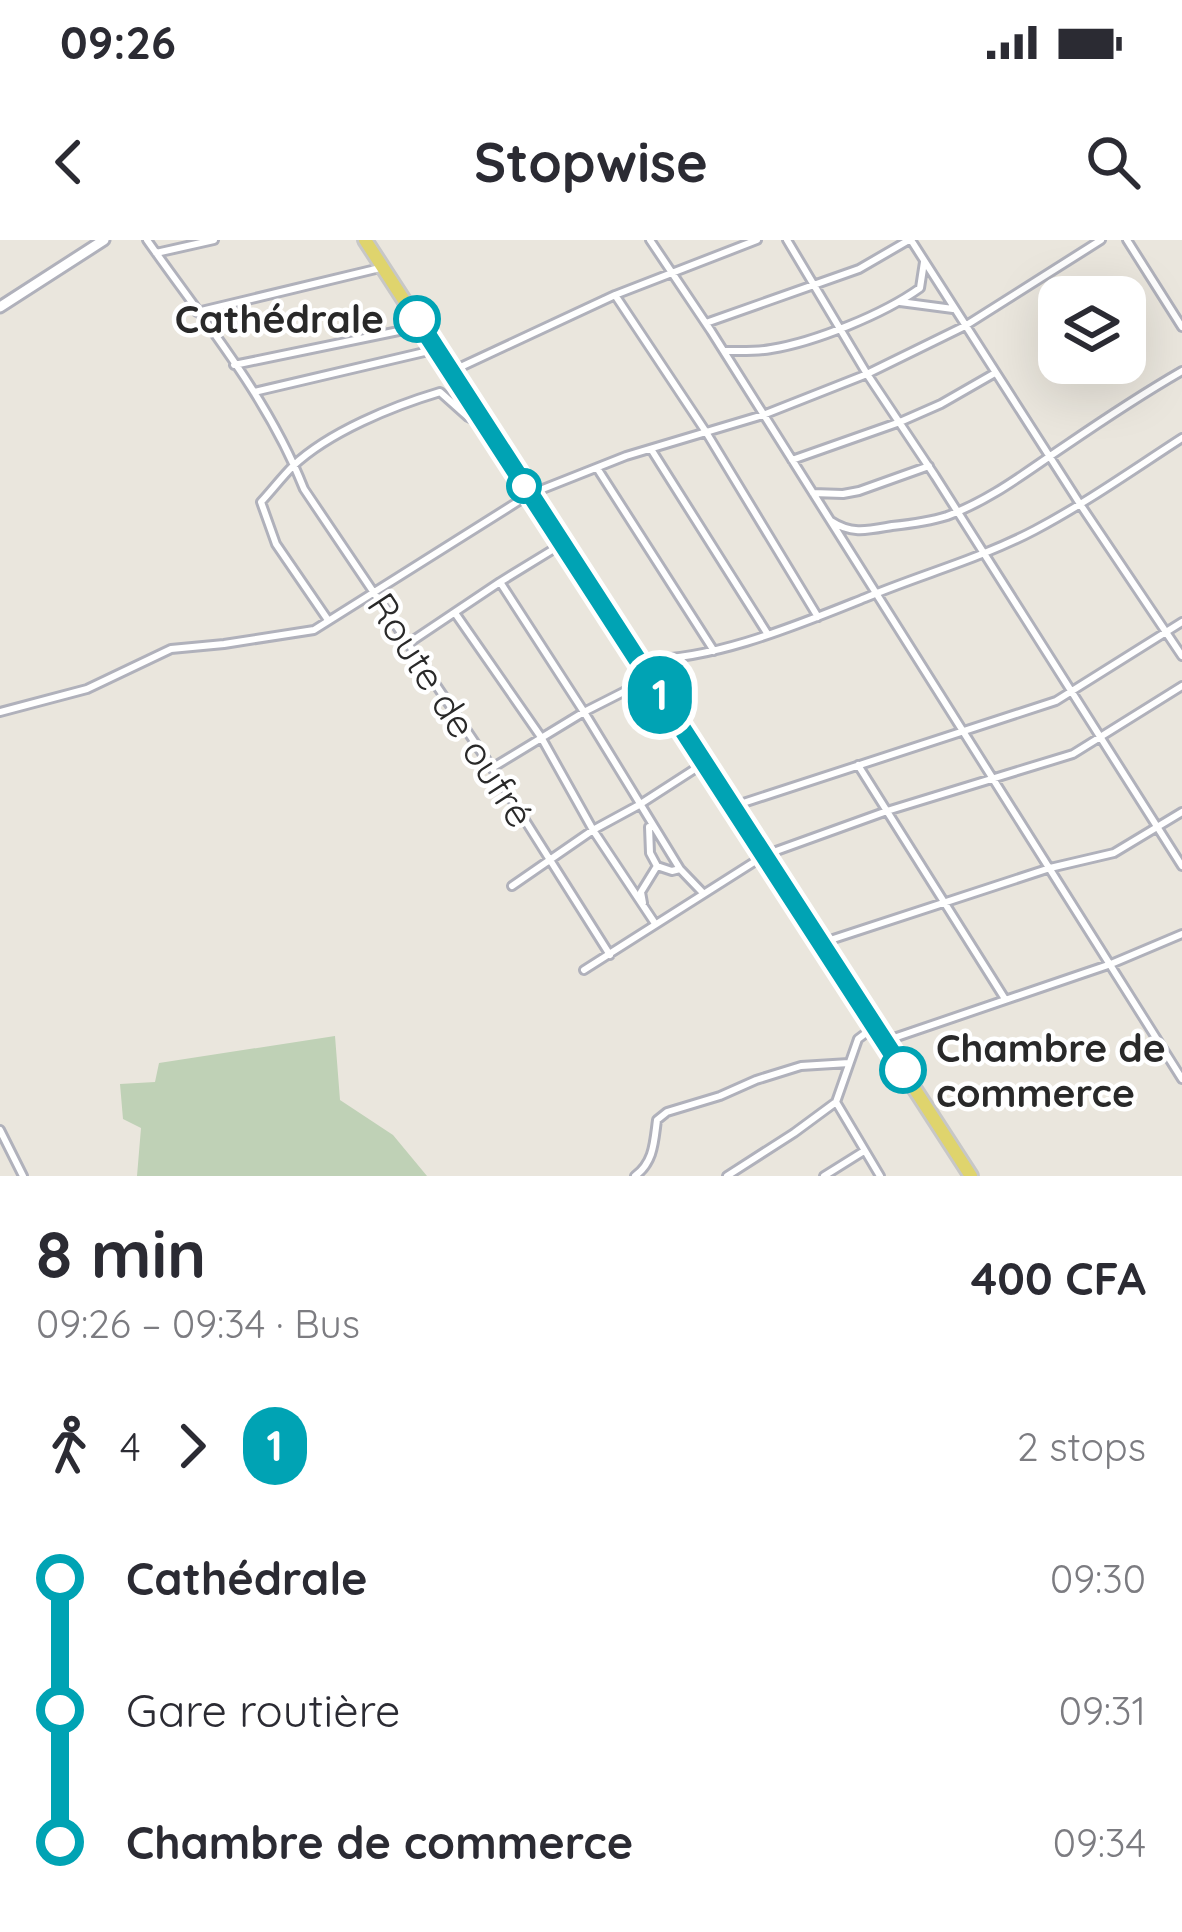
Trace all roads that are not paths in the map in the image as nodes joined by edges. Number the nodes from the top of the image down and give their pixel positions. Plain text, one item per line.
1 (104, 240) edge
2 (147, 240) edge
3 (197, 240) edge
4 (214, 240) edge
5 (365, 240) edge
6 (650, 240) edge
7 (757, 240) edge
8 (787, 240) edge
9 (910, 240) edge
10 (1101, 240) edge
11 (1127, 240) edge
12 (187, 246) junction
13 (156, 253) junction
14 (924, 261) junction
15 (383, 268) junction
16 (674, 274) junction
17 (814, 286) junction
18 (615, 295) junction
19 (900, 302) junction
20 (0, 307) edge
21 (953, 309) junction
22 (197, 312) junction
23 (706, 323) junction
24 (421, 326) junction
25 (964, 326) junction
26 (839, 327) junction
27 (1182, 327) edge
28 (436, 350) junction
29 (724, 351) junction
30 (234, 365) junction
31 (1182, 371) edge
32 (450, 372) junction
33 (995, 373) junction
34 (867, 374) junction
35 (254, 392) junction
36 (764, 415) junction
37 (900, 422) junction
38 (484, 424) junction
39 (706, 432) junction
40 (1182, 438) edge
41 (651, 448) junction
42 (1050, 457) junction
43 (792, 460) junction
44 (294, 464) junction
45 (928, 466) junction
46 (597, 468) junction
47 (530, 494) junction
48 (812, 494) junction
49 (843, 494) junction
50 (1080, 504) junction
51 (820, 506) junction
52 (957, 512) junction
53 (829, 520) junction
54 (562, 544) junction
55 (983, 554) junction
56 (500, 582) junction
57 (373, 591) junction
58 (874, 594) junction
59 (454, 613) junction
60 (818, 617) junction
61 (328, 620) junction
62 (1182, 622) edge
63 (1166, 632) junction
64 (767, 634) junction
65 (410, 644) junction
66 (715, 651) junction
67 (1182, 656) edge
68 (637, 659) junction
69 (650, 679) junction
70 (1182, 686) edge
71 (1071, 693) junction
72 (0, 712) edge
73 (584, 712) junction
74 (963, 731) junction
75 (541, 737) junction
76 (1100, 737) junction
77 (705, 762) junction
78 (858, 765) junction
79 (491, 768) junction
80 (992, 777) junction
81 (648, 800) junction
82 (639, 805) junction
83 (734, 806) junction
84 (887, 811) junction
85 (1182, 812) edge
86 (648, 820) junction
87 (1158, 826) junction
88 (593, 830) junction
89 (765, 855) junction
90 (551, 862) junction
91 (657, 866) junction
92 (1182, 866) edge
93 (1050, 868) junction
94 (680, 869) junction
95 (512, 886) dead end
96 (703, 893) junction
97 (945, 904) junction
98 (643, 906) junction
99 (655, 923) junction
100 (1182, 934) edge
101 (821, 943) junction
102 (610, 955) junction
103 (1111, 964) junction
104 (584, 970) dead end
105 (1005, 999) junction
106 (875, 1025) junction
107 (885, 1041) junction
108 (849, 1063) junction
109 (1182, 1079) edge
110 (836, 1102) junction
111 (0, 1130) edge
112 (864, 1151) junction
113 (744, 1165) junction
114 (23, 1176) edge
115 (635, 1176) edge
116 (727, 1176) edge
117 (752, 1176) edge
118 (824, 1176) edge
119 (880, 1176) edge
120 (971, 1176) edge

1 - 20 street
2 - 13 street, Route de oufré
3 - 12 street
4 - 12 street
5 - 15 main road
6 - 16 street
7 - 16 street
8 - 17 street
9 - 14 street
9 - 17 street
10 - 25 street
11 - 27 street
12 - 13 street
13 - 22 street, Route de oufré
14 - 19 street
14 - 21 street
15 - 22 street
15 - 24 main road
16 - 18 street
16 - 23 street
17 - 23 street
17 - 26 street
18 - 32 street
18 - 39 street
19 - 21 street
19 - 26 street
21 - 25 street
22 - 30 street, Route de oufré
23 - 29 street
24 - 28 main road
24 - 30 street
25 - 33 street
25 - 34 street
26 - 29 street
26 - 34 street
28 - 32 main road
28 - 35 street
29 - 36 street
30 - 35 street, Route de oufré
31 - 42 street
32 - 38 main road
33 - 37 street
33 - 42 street
34 - 36 street
34 - 37 street
35 - 44 street, Route de oufré
36 - 39 street
36 - 43 street
37 - 43 street
37 - 45 street
38 - 44 street, Route de oufré
38 - 47 main road
39 - 41 street
39 - 60 street
40 - 50 street
41 - 46 street
41 - 64 street
42 - 50 street
42 - 52 street
43 - 48 street
44 - 57 street, Route de oufré
44 - 61 street, Route de oufré
45 - 49 street
45 - 52 street
46 - 47 street
46 - 66 street
47 - 54 main road
47 - 57 street
48 - 49 street
48 - 51 street
49 - 51 street
50 - 55 street
50 - 63 street
51 - 53 street
52 - 53 street
52 - 55 street
53 - 58 street
54 - 56 street
54 - 68 main road
55 - 58 street
55 - 71 street
56 - 59 street
56 - 73 street
57 - 61 street
57 - 65 street, Route de oufré
58 - 60 street
58 - 74 street
59 - 65 street
59 - 75 street
60 - 64 street
61 - 72 street
62 - 63 street
63 - 67 street
63 - 71 street
64 - 66 street
65 - 79 street, Route de oufré
66 - 68 street
68 - 69 main road
69 - 73 street
69 - 77 main road
70 - 76 street
71 - 74 street
71 - 76 street
73 - 75 street
73 - 82 street
74 - 78 street
74 - 80 street
75 - 79 street
75 - 88 street
76 - 80 street
76 - 87 street
77 - 81 street
77 - 83 main road
78 - 83 street
78 - 84 street
79 - 90 street, Route de oufré
80 - 84 street
80 - 93 street
81 - 82 street
81 - 86 street
82 - 86 street
82 - 88 street
83 - 89 main road
84 - 89 street
84 - 97 street
85 - 87 street
86 - 91 street
86 - 94 street
87 - 92 street
87 - 93 street
88 - 90 street
88 - 98 street
89 - 96 street
89 - 101 main road
90 - 95 street
90 - 102 street, Route de oufré
91 - 94 street
91 - 98 street
93 - 97 street
93 - 103 street
94 - 96 street
96 - 99 street
97 - 101 street
97 - 105 street
98 - 99 street
99 - 102 street
100 - 103 street
101 - 106 main road
102 - 104 street
103 - 105 street
103 - 109 street
105 - 107 street
106 - 107 main road
106 - 108 street
107 - 120 main road
108 - 110 street
108 - 115 street
110 - 112 street
110 - 113 street
111 - 114 street
112 - 118 street
112 - 119 street
113 - 116 street
113 - 117 street

